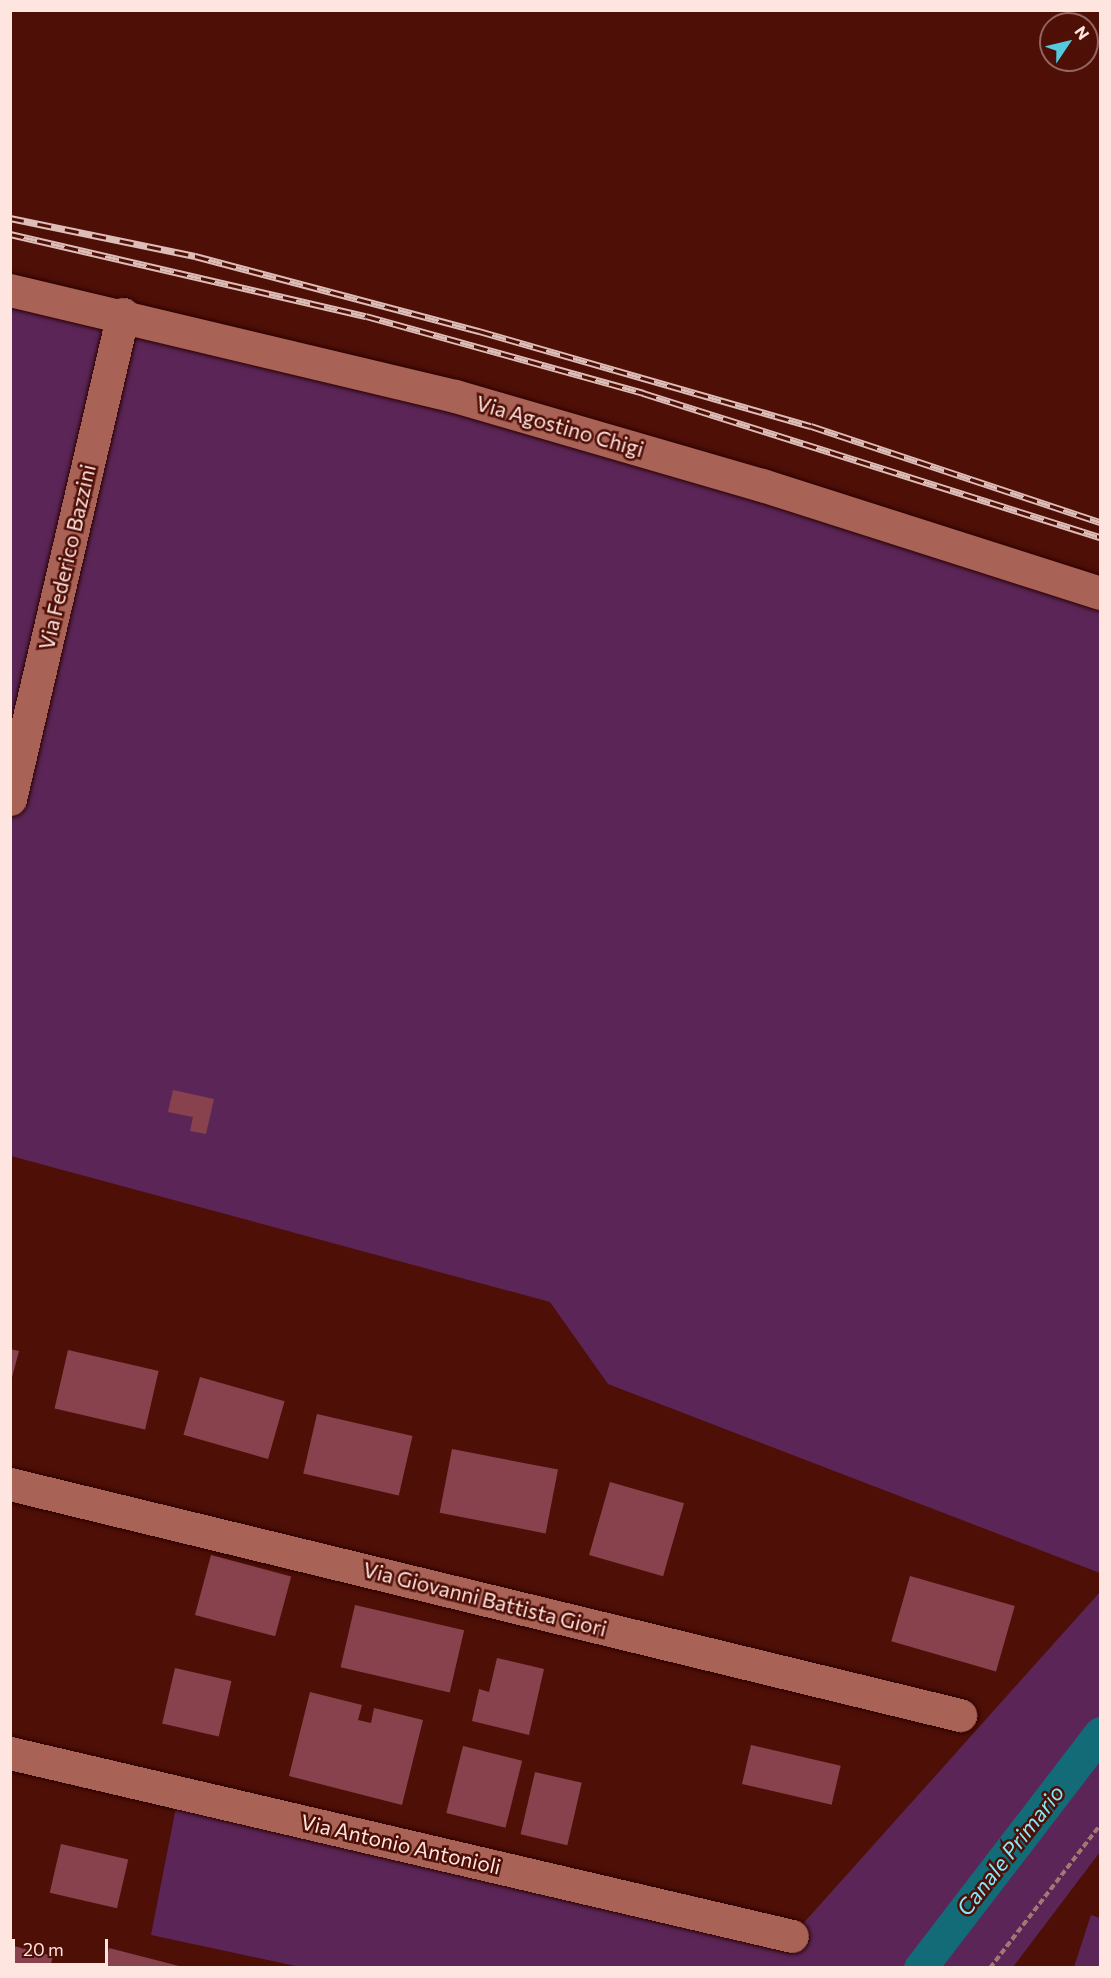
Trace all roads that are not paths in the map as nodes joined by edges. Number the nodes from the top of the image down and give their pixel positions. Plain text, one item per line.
1 (10, 290) edge
2 (123, 314) junction
3 (1101, 594) edge
4 (10, 799) edge
5 (10, 1484) edge
6 (960, 1715) dead end
7 (10, 1753) edge
8 (792, 1936) dead end

1 - 2 street, Via Agostino Chigi
2 - 3 street, Via Agostino Chigi
2 - 4 street, Via Federico Bazzini
5 - 6 street, Via Giovanni Battista Giori
7 - 8 street, Via Antonio Antonioli

